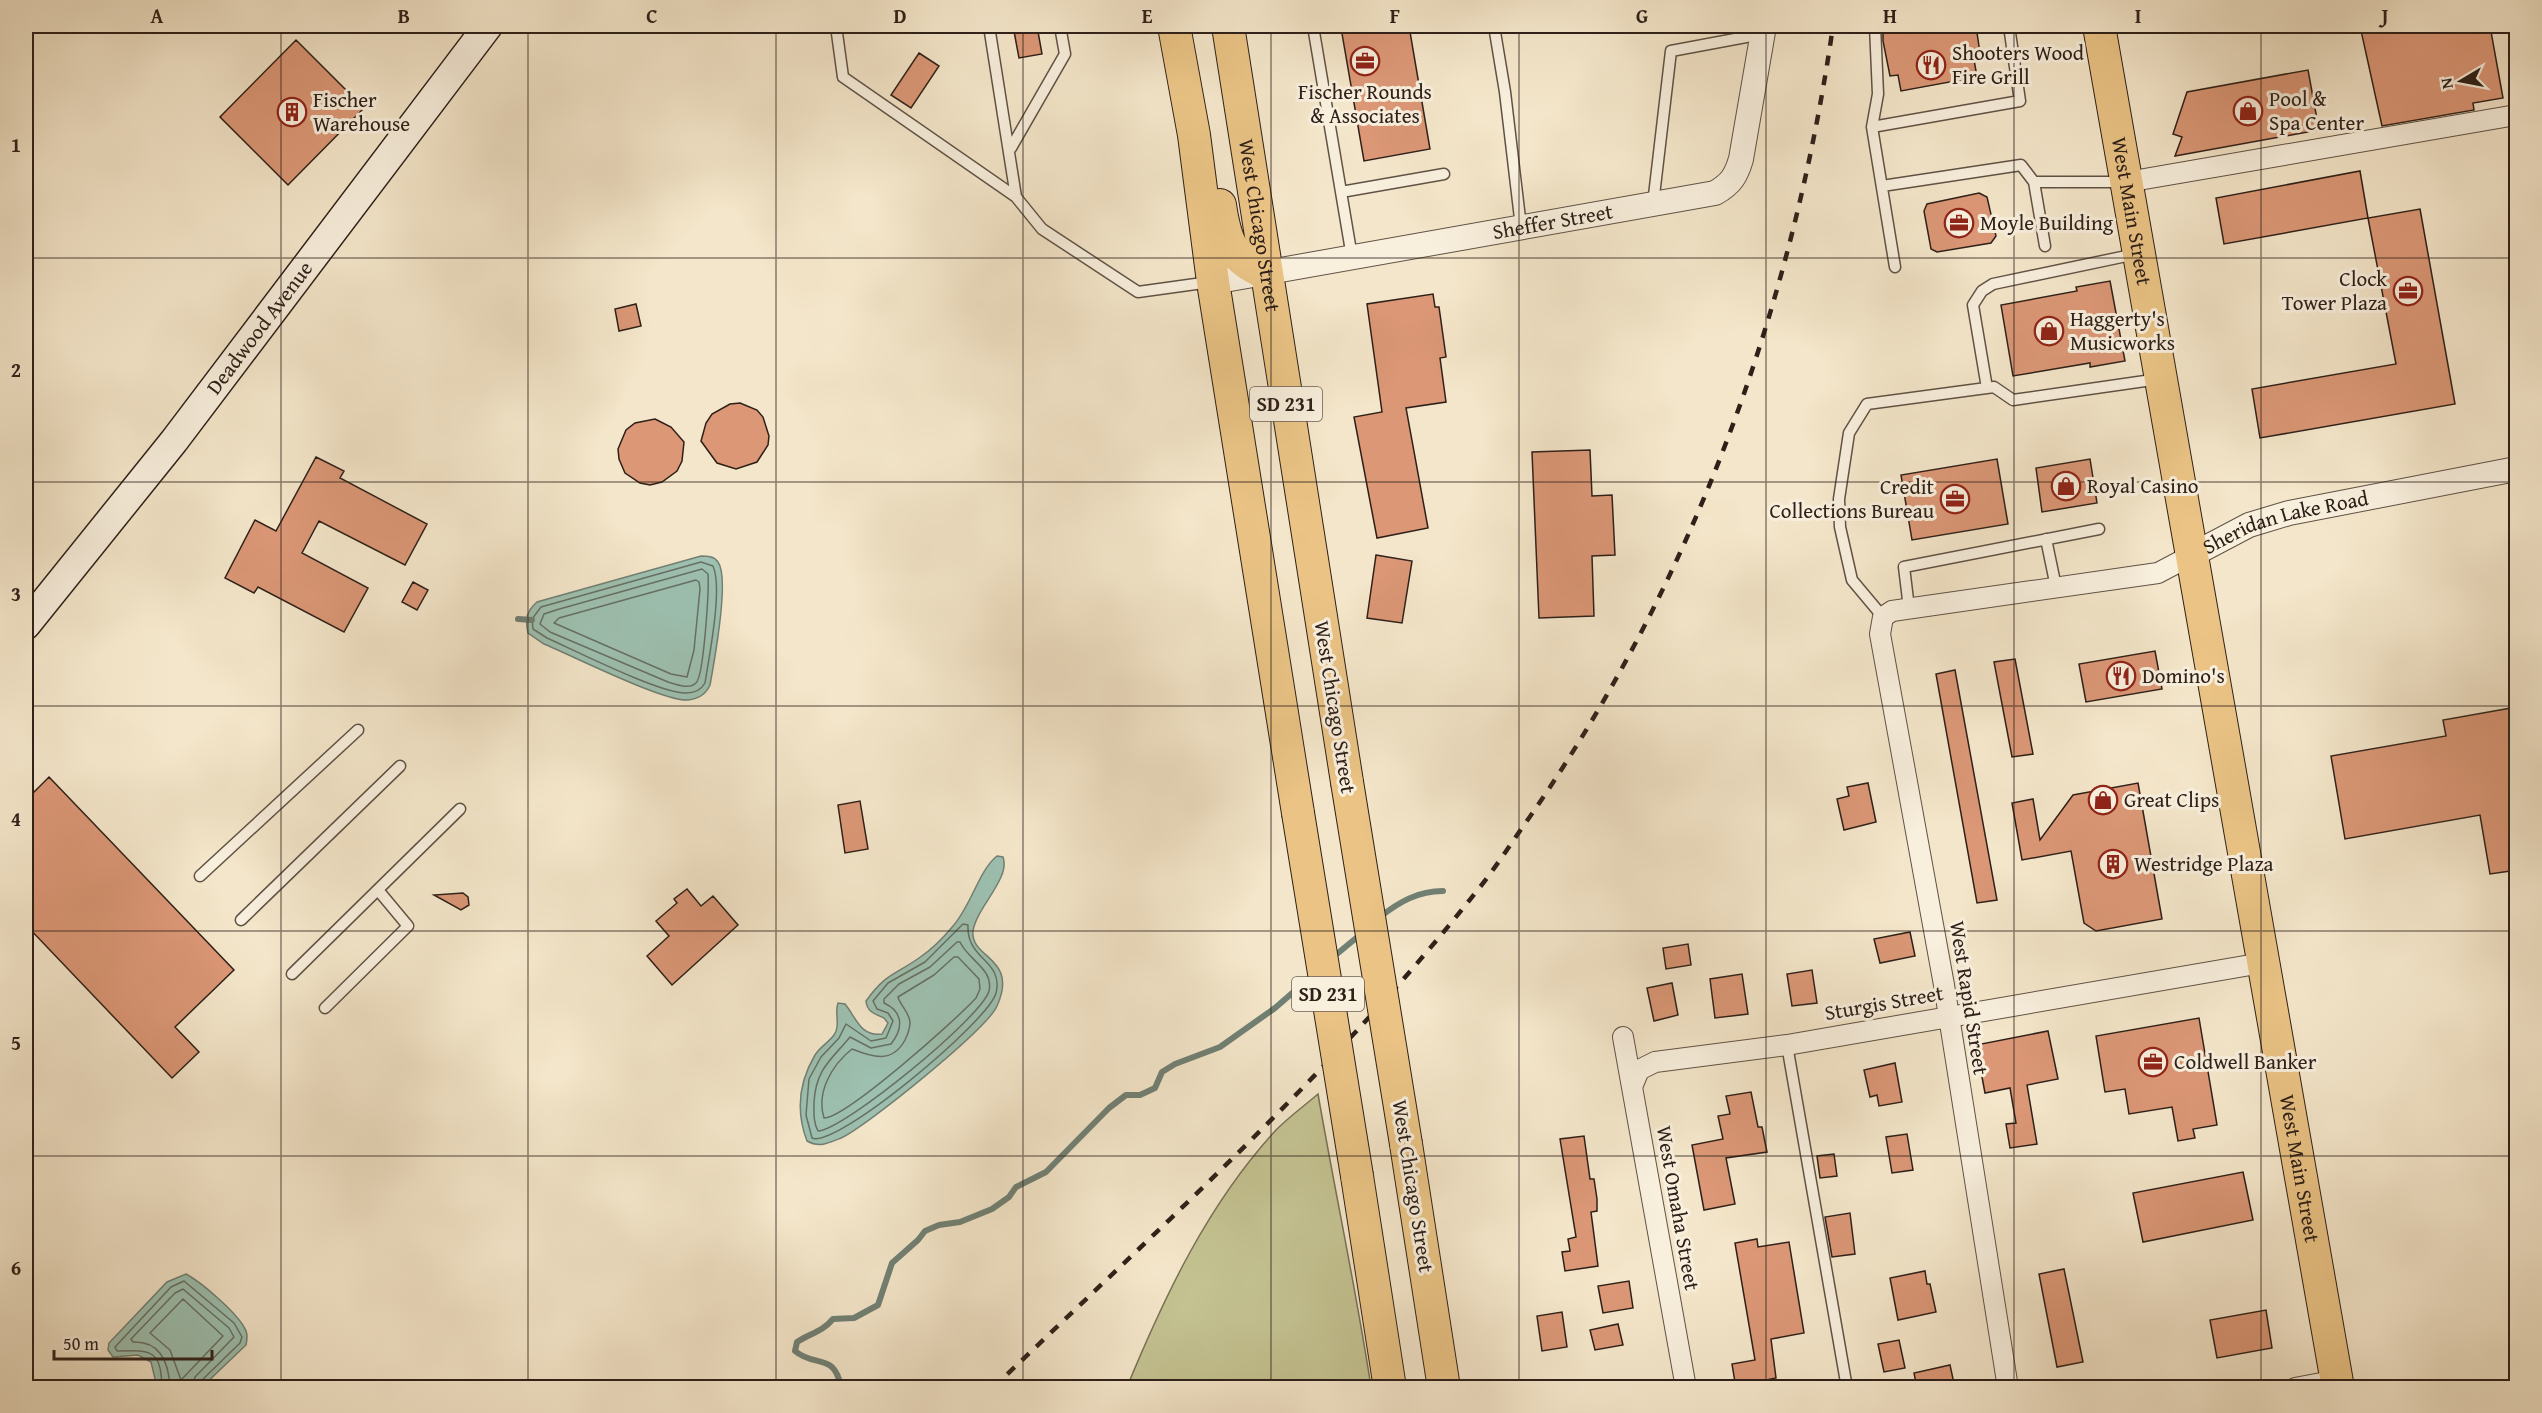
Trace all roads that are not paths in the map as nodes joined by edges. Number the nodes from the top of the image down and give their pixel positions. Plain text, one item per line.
1 (488, 26) edge
2 (836, 26) edge
3 (989, 26) edge
4 (1060, 26) edge
5 (1228, 26) edge
6 (1313, 26) edge
7 (1494, 26) edge
8 (1875, 26) edge
9 (2010, 26) edge
10 (2099, 26) edge
11 (1763, 30) edge
12 (1172, 32) edge
13 (2517, 115) edge
14 (1872, 127) junction
15 (1011, 148) junction
16 (1444, 174) dead end
17 (2034, 182) junction
18 (2127, 183) junction
19 (1882, 186) junction
20 (1341, 192) junction
21 (1016, 197) junction
22 (1653, 204) junction
23 (1521, 227) junction
24 (2045, 246) dead end
25 (2140, 254) junction
26 (1352, 257) junction
27 (1895, 267) dead end
28 (1266, 273) junction
29 (1213, 282) junction
30 (2162, 379) junction
31 (1988, 388) junction
32 (2517, 469) edge
33 (2099, 529) dead end
34 (2046, 539) junction
35 (2194, 554) junction
36 (2056, 587) junction
37 (1909, 608) junction
38 (1883, 617) junction
39 (26, 625) edge
40 (358, 729) dead end
41 (400, 766) dead end
42 (460, 809) dead end
43 (200, 876) dead end
44 (378, 890) junction
45 (241, 920) dead end
46 (2262, 963) junction
47 (292, 974) dead end
48 (325, 1008) dead end
49 (1950, 1016) junction
50 (1623, 1037) dead end
51 (1787, 1045) junction
52 (1632, 1087) junction
53 (2337, 1384) edge
54 (1390, 1388) edge
55 (1444, 1388) edge
56 (1686, 1388) edge
57 (1847, 1388) edge
58 (2008, 1388) edge
59 (2295, 1388) edge

1 - 39 main road, Deadwood Avenue
2 - 21 lane
3 - 15 lane
4 - 15 lane
5 - 28 main road, West Chicago Street / SD 231
6 - 20 lane
7 - 23 lane
8 - 14 lane
9 - 14 lane
10 - 18 main road, West Main Street
11 - 22 street, Sheffer Street
11 - 22 lane
12 - 28 main road
12 - 29 main road, SD 231
13 - 18 street
14 - 19 lane
15 - 21 lane
16 - 20 lane
17 - 18 lane
17 - 19 lane
17 - 24 lane
18 - 25 main road, West Main Street
19 - 27 lane
20 - 26 lane
21 - 29 lane
22 - 23 street, Sheffer Street
23 - 26 street, Sheffer Street
25 - 30 main road, West Main Street
25 - 31 lane
26 - 28 street, Sheffer Street
28 - 29 street, Sheffer Street
28 - 55 main road, West Chicago Street / SD 231, bridge
29 - 54 main road, SD 231, bridge
30 - 31 lane
30 - 35 main road, West Main Street
31 - 38 lane
32 - 35 street, Sheridan Lake Road
33 - 34 lane
34 - 36 lane
34 - 37 lane
35 - 36 street, Sheridan Lake Road
35 - 46 main road, West Main Street
36 - 37 street, Sheridan Lake Road
37 - 38 street, Sheridan Lake Road
38 - 49 street, West Rapid Street
40 - 43 lane
41 - 45 lane
42 - 44 lane
44 - 47 lane
44 - 48 lane
46 - 49 street, Sturgis Street
46 - 53 main road, West Main Street
49 - 51 street, Sturgis Street
49 - 58 street, West Rapid Street
50 - 52 street, West Omaha Street
51 - 52 street, Sturgis Street
51 - 57 lane
52 - 56 street, West Omaha Street
53 - 59 street

